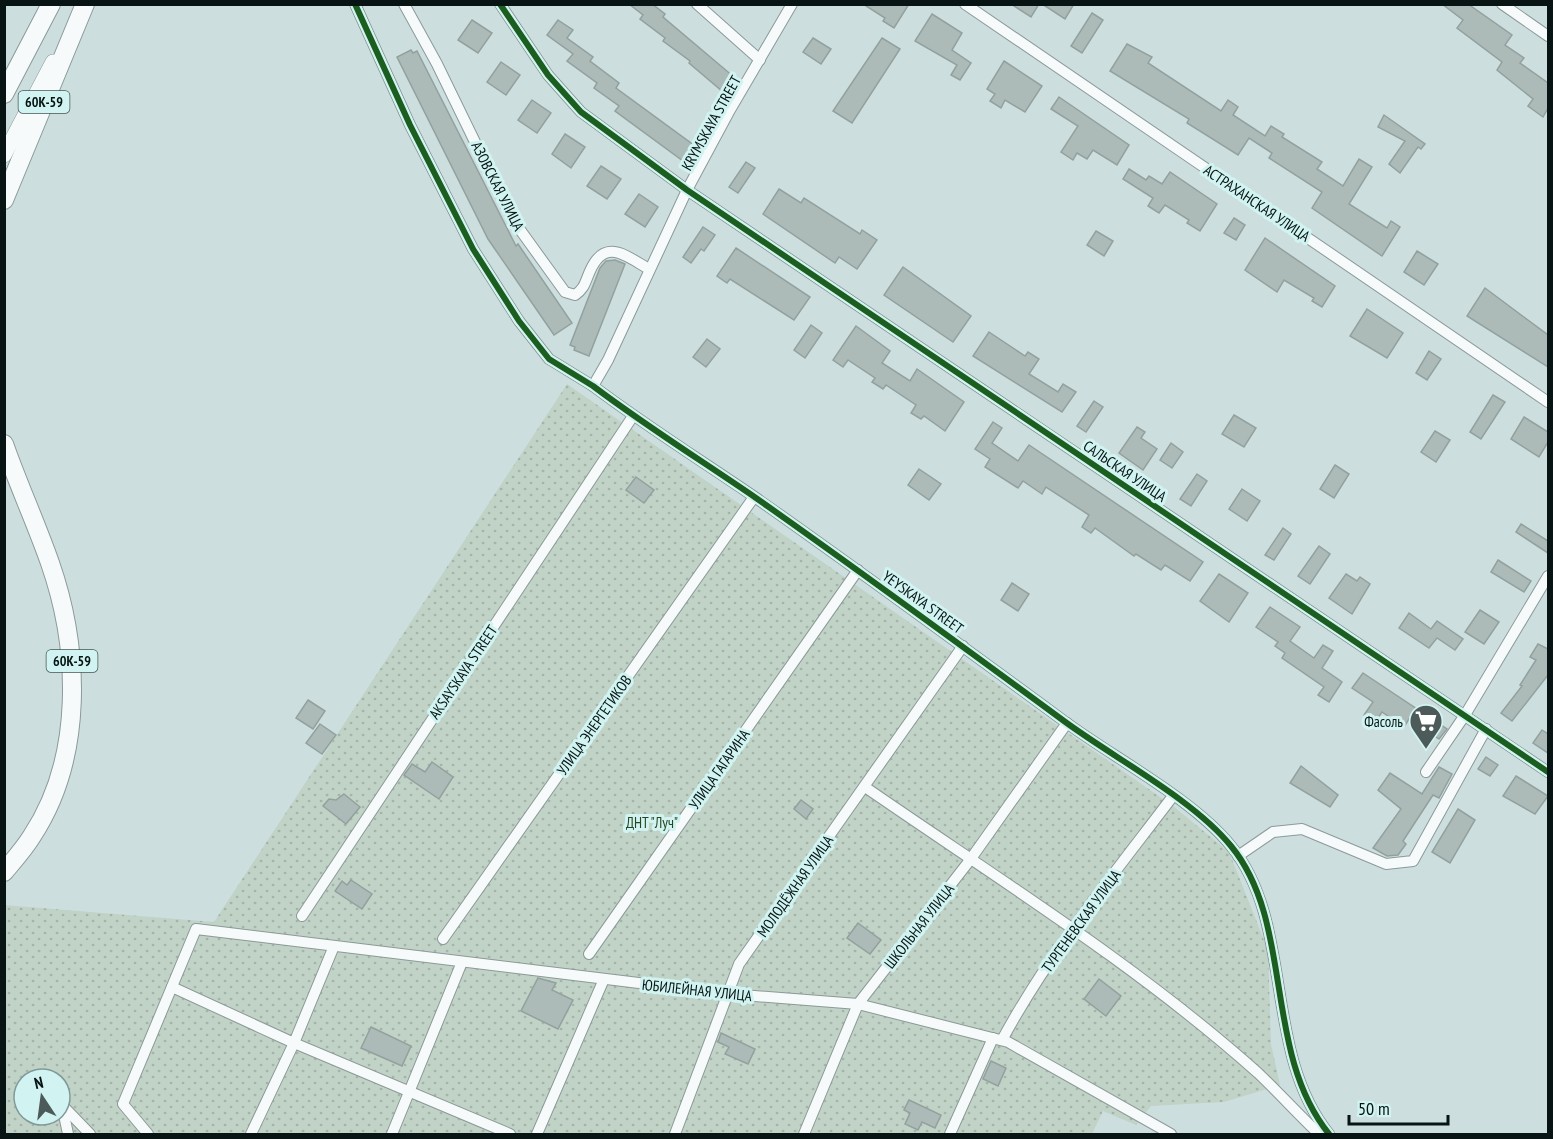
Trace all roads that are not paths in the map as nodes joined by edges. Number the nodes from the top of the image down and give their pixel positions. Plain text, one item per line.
1 (51, 4) edge
2 (84, 4) edge
3 (355, 4) edge
4 (404, 4) edge
5 (500, 4) edge
6 (697, 4) edge
7 (792, 4) edge
8 (965, 4) edge
9 (1502, 4) edge
10 (1548, 36) edge
11 (760, 60) junction
12 (4, 94) edge
13 (4, 155) edge
14 (684, 187) junction
15 (4, 200) edge
16 (649, 269) junction
17 (593, 386) junction
18 (1548, 402) edge
19 (633, 416) junction
20 (4, 444) edge
21 (754, 497) junction
22 (858, 570) junction
23 (1548, 576) edge
24 (963, 646) junction
25 (1465, 715) junction
26 (1067, 723) junction
27 (1486, 729) junction
28 (1426, 772) dead end
29 (1548, 772) edge
30 (865, 787) junction
31 (1170, 801) junction
32 (1238, 856) junction
33 (970, 860) junction
34 (4, 872) edge
35 (302, 916) dead end
36 (1072, 929) junction
37 (443, 939) dead end
38 (334, 946) junction
39 (589, 954) dead end
40 (462, 962) junction
41 (604, 979) junction
42 (172, 987) junction
43 (729, 994) junction
44 (858, 1004) junction
45 (997, 1039) junction
46 (294, 1043) junction
47 (412, 1092) junction
48 (68, 1134) edge
49 (90, 1134) edge
50 (148, 1134) edge
51 (251, 1134) edge
52 (392, 1134) edge
53 (510, 1134) edge
54 (537, 1134) edge
55 (675, 1134) edge
56 (804, 1134) edge
57 (950, 1134) edge
58 (1171, 1134) edge
59 (1319, 1134) edge
60 (1329, 1134) edge

1 - 12 main road, 60К-59
2 - 13 main road
2 - 15 main road, 60К-59
3 - 17 street, YEYSKAYA STREET
4 - 16 street, АЗОВСКАЯ УЛИЦА
5 - 14 street, САЛЬСКАЯ УЛИЦА
6 - 11 street
7 - 11 street, KRYMSKAYA STREET
8 - 18 street, АСТРАХАНСКАЯ УЛИЦА
9 - 10 street
11 - 14 street, KRYMSKAYA STREET
14 - 16 street, KRYMSKAYA STREET
14 - 25 street, САЛЬСКАЯ УЛИЦА
16 - 17 street, KRYMSKAYA STREET
17 - 19 street, YEYSKAYA STREET
19 - 21 street, YEYSKAYA STREET
19 - 35 street, AKSAYSKAYA STREET
20 - 34 main road, 60К-59
21 - 22 street, YEYSKAYA STREET
21 - 37 street, УЛИЦА ЭНЕРГЕТИКОВ
22 - 24 street, YEYSKAYA STREET
22 - 39 street, УЛИЦА ГАГАРИНА
23 - 25 street
24 - 26 street, YEYSKAYA STREET
24 - 30 street, МОЛОДЁЖНАЯ УЛИЦА
25 - 27 street, САЛЬСКАЯ УЛИЦА
25 - 28 street
26 - 31 street, YEYSKAYA STREET
26 - 33 street, ШКОЛЬНАЯ УЛИЦА
27 - 29 street, САЛЬСКАЯ УЛИЦА
27 - 32 street
30 - 33 street
30 - 43 street, МОЛОДЁЖНАЯ УЛИЦА
31 - 32 street, YEYSKAYA STREET
31 - 36 street, ТУРГЕНЕВСКАЯ УЛИЦА
32 - 60 street, YEYSKAYA STREET
33 - 36 street
33 - 44 street, ШКОЛЬНАЯ УЛИЦА
36 - 45 street, ТУРГЕНЕВСКАЯ УЛИЦА
36 - 59 street
38 - 40 street, ЮБИЛЕЙНАЯ УЛИЦА
38 - 42 street, ЮБИЛЕЙНАЯ УЛИЦА
38 - 46 street
40 - 41 street, ЮБИЛЕЙНАЯ УЛИЦА
40 - 47 street
41 - 43 street, ЮБИЛЕЙНАЯ УЛИЦА
41 - 54 street
42 - 46 street
42 - 50 street
43 - 44 street, ЮБИЛЕЙНАЯ УЛИЦА
43 - 55 street, МОЛОДЁЖНАЯ УЛИЦА
44 - 45 street, ЮБИЛЕЙНАЯ УЛИЦА
44 - 56 street, ШКОЛЬНАЯ УЛИЦА
45 - 57 street, ТУРГЕНЕВСКАЯ УЛИЦА
45 - 58 street, ЮБИЛЕЙНАЯ УЛИЦА
46 - 47 street
46 - 51 street
47 - 52 street
47 - 53 street
48 - 49 street

